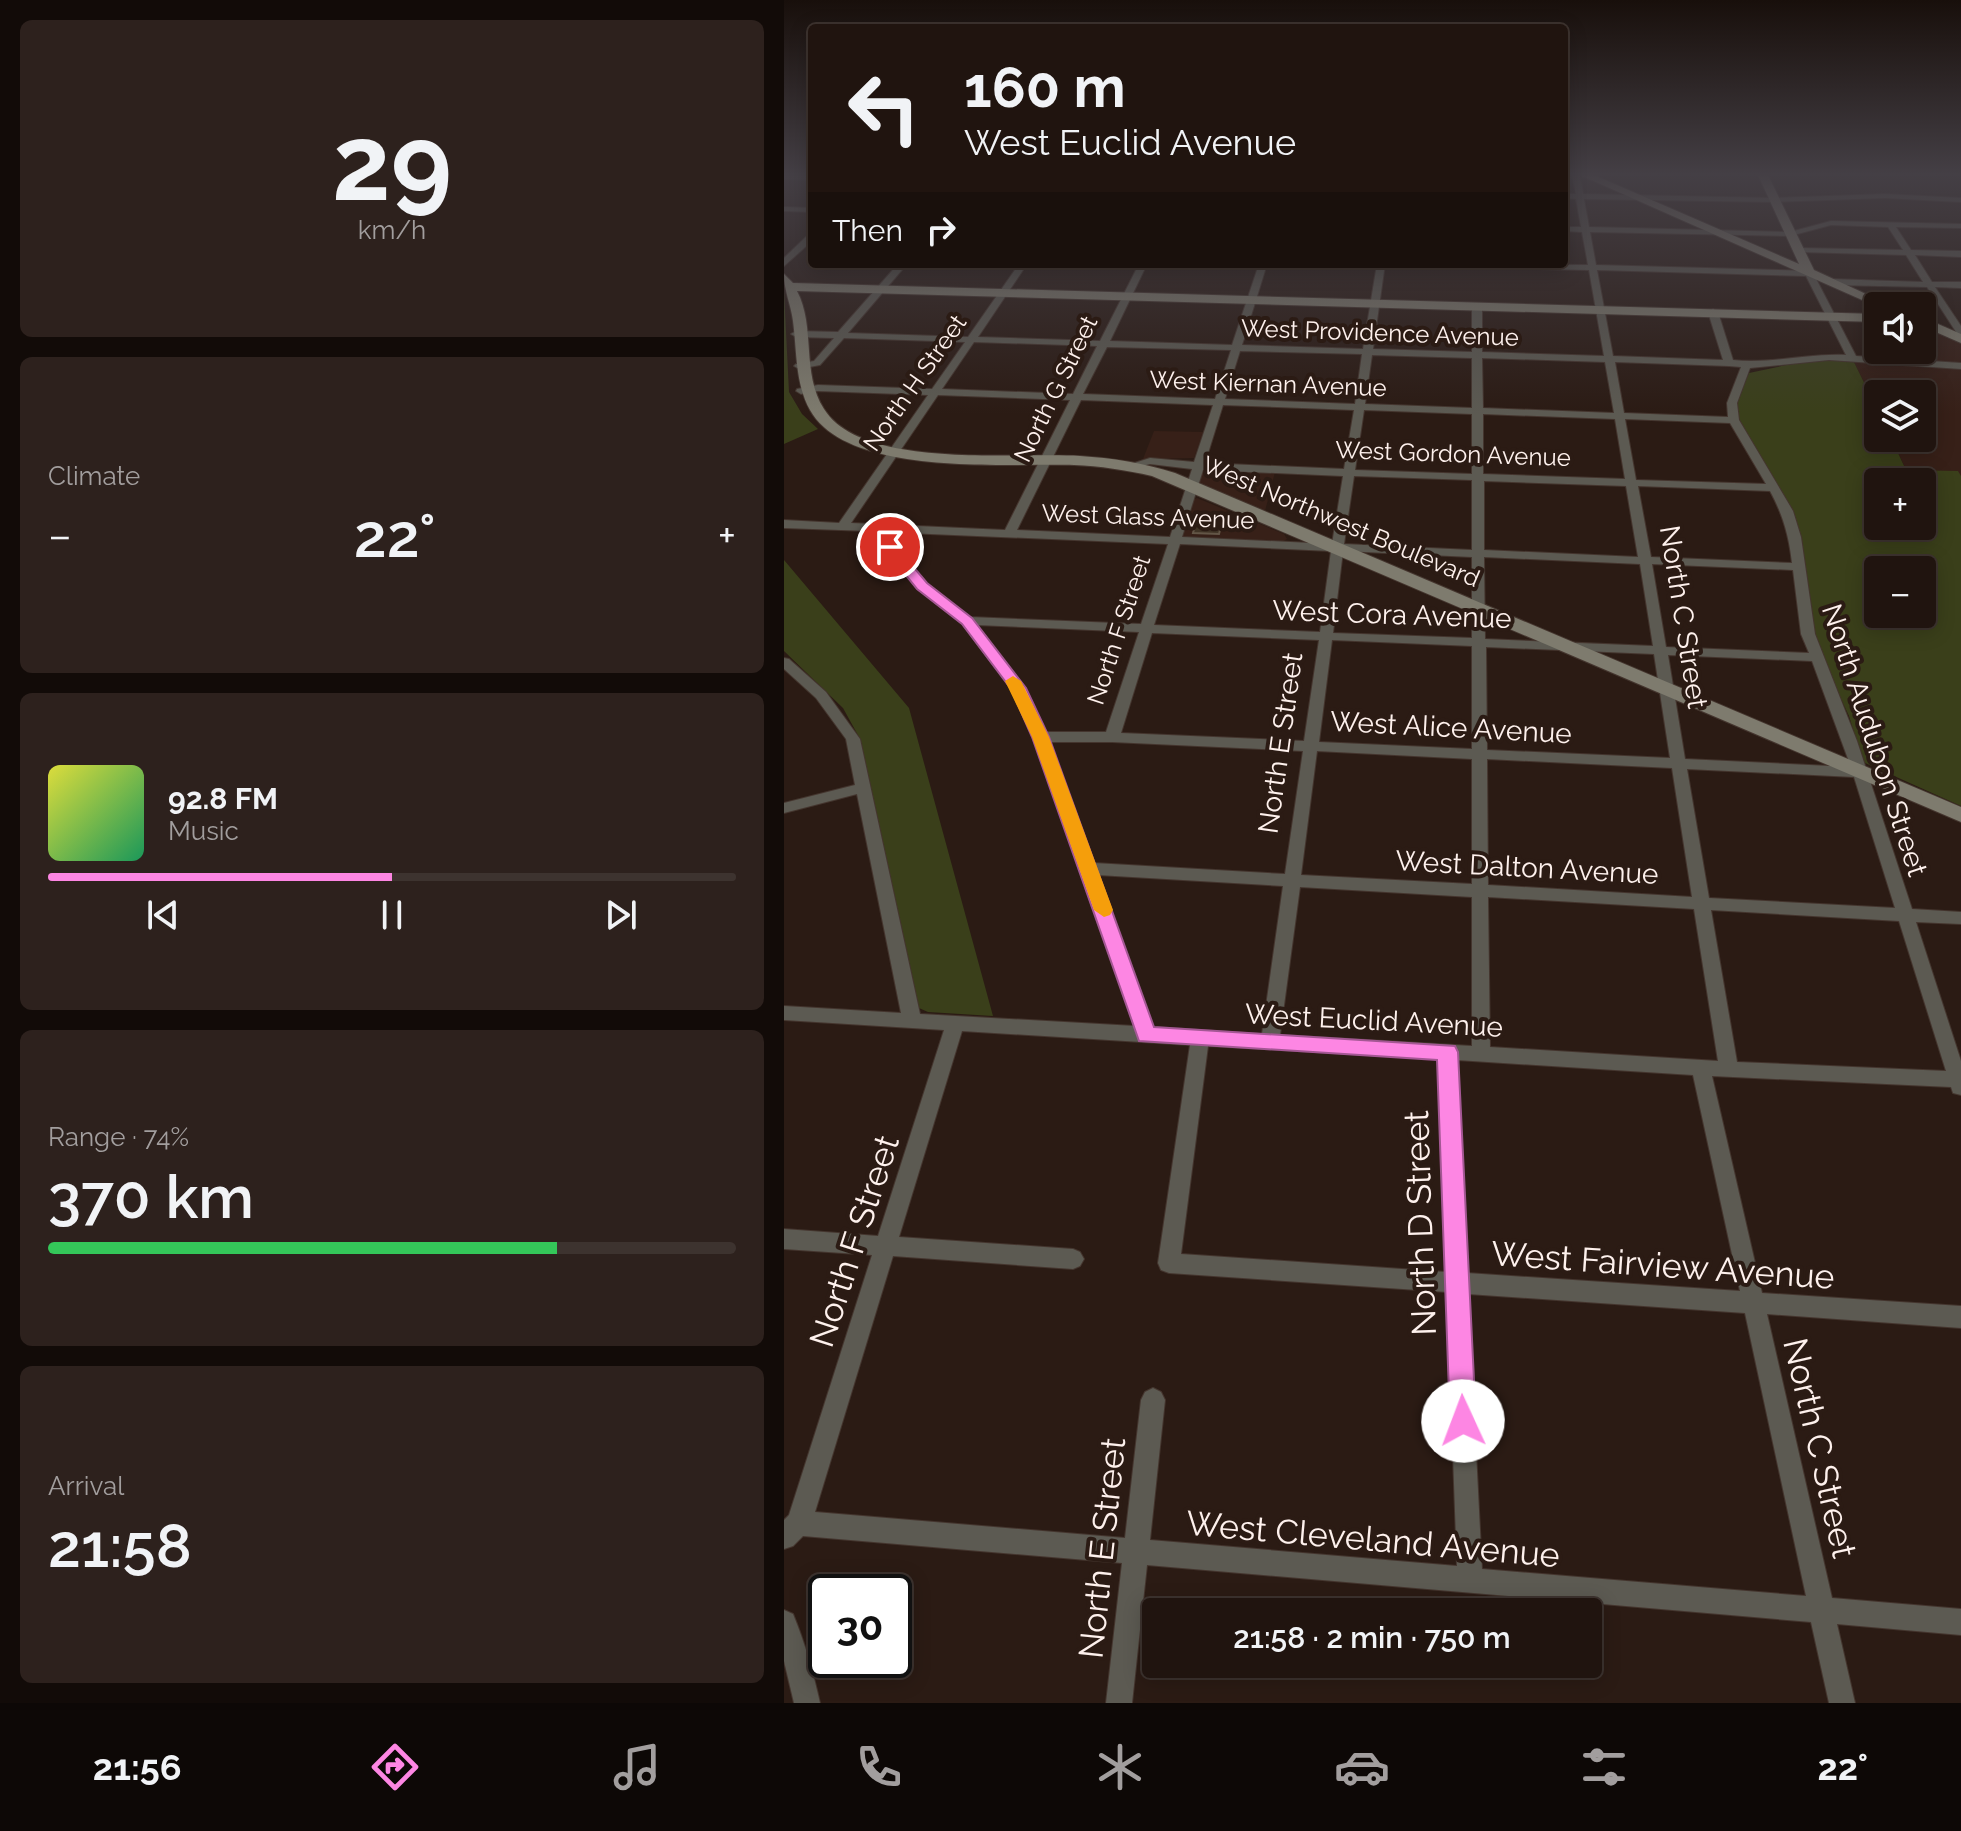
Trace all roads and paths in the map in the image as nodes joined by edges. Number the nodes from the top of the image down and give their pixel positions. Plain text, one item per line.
1 (1590, 254) edge
2 (1767, 254) edge
3 (1801, 254) edge
4 (1909, 254) edge
5 (1568, 267) edge
6 (1592, 267) junction
7 (900, 268) edge
8 (1020, 268) edge
9 (1141, 268) edge
10 (1262, 268) edge
11 (1380, 268) edge
12 (1809, 273) junction
13 (787, 282) edge
14 (1831, 282) junction
15 (1928, 285) junction
16 (1961, 285) edge
17 (881, 290) junction
18 (1004, 294) junction
19 (1864, 296) edge
20 (1126, 298) junction
21 (1252, 301) junction
22 (1374, 304) junction
23 (1477, 307) junction
24 (1600, 310) junction
25 (1713, 312) junction
26 (1832, 315) junction
27 (1864, 317) edge
28 (1956, 321) edge
29 (1936, 326) edge
30 (796, 334) junction
31 (842, 335) junction
32 (1961, 336) edge
33 (972, 339) junction
34 (1103, 344) junction
35 (1238, 348) junction
36 (1367, 352) junction
37 (1478, 356) junction
38 (1852, 358) junction
39 (1609, 360) junction
40 (1729, 363) junction
41 (799, 366) junction
42 (1746, 366) junction
43 (1961, 366) edge
44 (801, 391) junction
45 (937, 392) junction
46 (1077, 397) junction
47 (1220, 402) junction
48 (1359, 407) junction
49 (1478, 411) junction
50 (1619, 416) junction
51 (1734, 420) junction
52 (895, 451) junction
53 (1045, 461) junction
54 (1199, 465) junction
55 (1131, 466) junction
56 (1351, 472) junction
57 (1479, 477) junction
58 (1631, 483) junction
59 (1192, 486) junction
60 (1774, 488) junction
61 (784, 524) edge
62 (843, 526) junction
63 (873, 528) junction
64 (1009, 534) junction
65 (1175, 540) junction
66 (1338, 547) junction
67 (1479, 553) junction
68 (1645, 559) junction
69 (1799, 567) junction
70 (1477, 609) junction
71 (967, 621) junction
72 (1146, 627) junction
73 (1325, 635) junction
74 (1477, 642) junction
75 (1563, 645) junction
76 (1659, 650) junction
77 (1815, 657) junction
78 (784, 662) edge
79 (1665, 689) junction
80 (1041, 737) junction
81 (1112, 737) junction
82 (1312, 747) junction
83 (1478, 754) junction
84 (1678, 763) junction
85 (1859, 772) junction
86 (862, 788) junction
87 (784, 808) edge
88 (1961, 815) edge
89 (1089, 869) junction
90 (1290, 880) junction
91 (1478, 890) junction
92 (1701, 903) junction
93 (1904, 915) junction
94 (1961, 918) edge
95 (784, 1013) edge
96 (912, 1021) junction
97 (955, 1023) junction
98 (1147, 1035) junction
99 (1200, 1038) junction
100 (1270, 1042) junction
101 (1447, 1052) junction
102 (1481, 1054) junction
103 (1701, 1067) junction
104 (1729, 1069) junction
105 (1960, 1083) edge
106 (784, 1239) edge
107 (885, 1245) junction
108 (1073, 1259) dead end
109 (1457, 1283) junction
110 (1753, 1303) junction
111 (1961, 1317) edge
112 (1153, 1400) dead end
113 (791, 1530) edge
114 (1134, 1551) junction
115 (1470, 1582) junction
116 (1822, 1612) junction
117 (1961, 1622) edge
118 (784, 1623) edge
119 (807, 1703) edge
120 (1119, 1703) edge
121 (1842, 1703) edge

1 - 6 street, North C Street
2 - 12 main road
3 - 12 main road
4 - 15 street
5 - 6 street
6 - 12 street
6 - 24 street, North C Street
7 - 17 street
8 - 18 street, North H Street
9 - 20 street, North G Street
10 - 21 street, North F Street
11 - 22 street, North E Street
12 - 14 main road
12 - 26 street
13 - 17 main road
13 - 30 main road
14 - 15 street
14 - 19 main road
15 - 16 street
15 - 28 street
17 - 18 main road
17 - 31 street
18 - 20 main road
18 - 33 street, North H Street
20 - 21 main road
20 - 34 street, North G Street
21 - 22 main road
21 - 35 street, North F Street
22 - 23 main road
22 - 36 street, North E Street
23 - 24 main road
23 - 37 street
24 - 25 main road
24 - 39 street, North C Street
25 - 26 main road
25 - 40 street
26 - 27 main road
26 - 38 street
28 - 32 street
29 - 32 main road
30 - 31 street, West Providence Avenue
30 - 41 main road
31 - 33 street, West Providence Avenue
31 - 41 street
33 - 34 street, West Providence Avenue
33 - 45 street, North H Street
34 - 35 street, West Providence Avenue
34 - 46 street, North G Street
35 - 36 street, West Providence Avenue
35 - 47 street, North F Street
36 - 37 street, West Providence Avenue
36 - 48 street, North E Street
37 - 39 street, West Providence Avenue
37 - 49 street
38 - 42 street, West Providence Avenue
38 - 43 street, West Providence Avenue
39 - 40 street, West Providence Avenue
39 - 50 street, North C Street
40 - 42 street, West Providence Avenue
41 - 44 main road
42 - 51 street
44 - 45 street, West Kiernan Avenue
44 - 52 main road, West Northwest Boulevard
45 - 46 street, West Kiernan Avenue
45 - 52 street, North H Street
46 - 47 street, West Kiernan Avenue
46 - 53 street, North G Street
47 - 48 street, West Kiernan Avenue
47 - 54 street, North F Street
48 - 49 street, West Kiernan Avenue
48 - 56 street, North E Street
49 - 50 street, West Kiernan Avenue
49 - 57 street
50 - 51 street, West Kiernan Avenue
50 - 58 street, North C Street
51 - 60 street, North Audubon Street
52 - 53 main road, West Northwest Boulevard
52 - 62 street, North H Street
53 - 55 main road, West Northwest Boulevard
53 - 64 street, North G Street
54 - 55 street, West Gordon Avenue
54 - 56 street, West Gordon Avenue
54 - 59 street, North F Street
55 - 59 main road, West Northwest Boulevard
56 - 57 street, West Gordon Avenue
56 - 66 street, North E Street
57 - 58 street, West Gordon Avenue
57 - 67 street
58 - 60 street, West Gordon Avenue
58 - 68 street, North C Street
59 - 65 street, North F Street
59 - 66 main road, West Northwest Boulevard
60 - 69 street, North Audubon Street
61 - 62 street, West Glass Avenue
62 - 63 street, West Glass Avenue
63 - 64 street, West Glass Avenue
63 - 71 street
64 - 65 street, West Glass Avenue
65 - 66 street, West Glass Avenue
65 - 72 street, North F Street
66 - 67 street, West Glass Avenue
66 - 70 main road, West Northwest Boulevard
66 - 73 street, North E Street
67 - 68 street, West Glass Avenue
67 - 70 street
68 - 69 street, West Glass Avenue
68 - 76 street, North C Street
69 - 77 street, North Audubon Street
70 - 74 street
70 - 75 main road, West Northwest Boulevard
71 - 72 street, West Cora Avenue
71 - 80 street
72 - 73 street, West Cora Avenue
72 - 81 street, North F Street
73 - 74 street, West Cora Avenue
73 - 82 street, North E Street
74 - 75 street, West Cora Avenue
74 - 83 street
75 - 76 street, West Cora Avenue
75 - 79 main road, West Northwest Boulevard
76 - 77 street, West Cora Avenue
76 - 79 street, North C Street
77 - 85 street, North Audubon Street
78 - 86 street
79 - 84 street, North C Street
79 - 85 main road, West Northwest Boulevard
80 - 81 street, West Alice Avenue
80 - 89 street
81 - 82 street, West Alice Avenue
82 - 83 street, West Alice Avenue
82 - 90 street, North E Street
83 - 84 street, West Alice Avenue
83 - 91 street
84 - 85 street, West Alice Avenue
84 - 92 street, North C Street
85 - 88 main road, West Northwest Boulevard
85 - 93 street, North Audubon Street
86 - 87 street
86 - 96 street
89 - 90 street, West Dalton Avenue
89 - 98 street
90 - 91 street, West Dalton Avenue
90 - 100 street, North E Street
91 - 92 street, West Dalton Avenue
91 - 102 street
92 - 93 street, West Dalton Avenue
92 - 104 street, North C Street
93 - 94 street, West Dalton Avenue
93 - 105 street, North Audubon Street
95 - 96 street, West Euclid Avenue
96 - 97 street, West Euclid Avenue
97 - 98 street, West Euclid Avenue
97 - 107 street, North F Street
98 - 99 street, West Euclid Avenue
99 - 100 street, West Euclid Avenue
99 - 109 street, West Fairview Avenue
100 - 101 street, West Euclid Avenue
101 - 102 street, West Euclid Avenue
101 - 109 street, North D Street
102 - 103 street, West Euclid Avenue
103 - 104 street, West Euclid Avenue
103 - 110 street, North C Street
104 - 105 street, West Euclid Avenue
106 - 107 street
107 - 108 street
107 - 113 street, North F Street
109 - 110 street, West Fairview Avenue
109 - 115 street, North D Street
110 - 111 street, West Fairview Avenue
110 - 116 street, North C Street
112 - 114 street, North E Street
113 - 114 street, West Cleveland Avenue
114 - 115 street, West Cleveland Avenue
114 - 120 street, North E Street
115 - 116 street, West Cleveland Avenue
116 - 117 street, West Cleveland Avenue
116 - 121 street, North C Street
118 - 119 street

